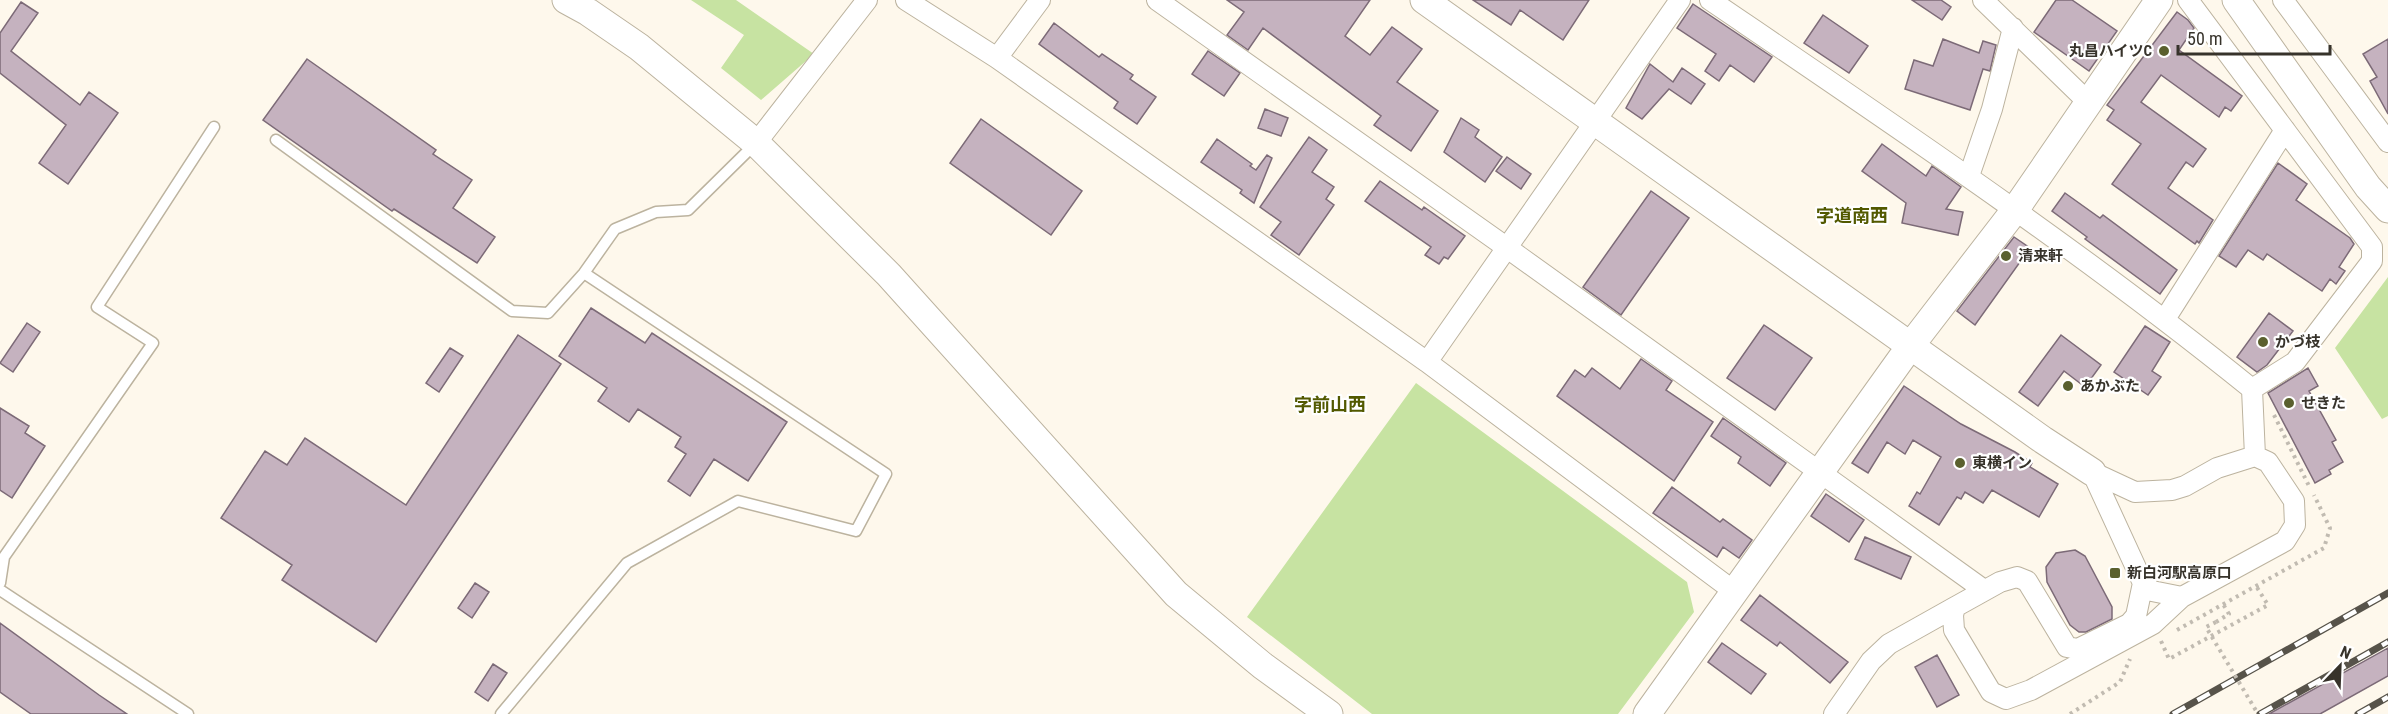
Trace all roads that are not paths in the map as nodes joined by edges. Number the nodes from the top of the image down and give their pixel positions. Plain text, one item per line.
1 (566, 0) edge
2 (867, 0) edge
3 (906, 0) edge
4 (1040, 0) edge
5 (1157, 0) edge
6 (1424, 0) edge
7 (1680, 0) edge
8 (1710, 0) edge
9 (1983, 0) edge
10 (2158, 0) edge
11 (2188, 0) edge
12 (2236, 0) edge
13 (2283, 0) edge
14 (2013, 28) junction
15 (997, 58) junction
16 (2088, 102) junction
17 (1594, 122) junction
18 (214, 127) dead end
19 (2285, 130) junction
20 (276, 140) dead end
21 (2388, 142) edge
22 (756, 143) junction
23 (1969, 176) junction
24 (2388, 209) edge
25 (2015, 210) junction
26 (1506, 247) junction
27 (584, 273) junction
28 (2165, 319) junction
29 (1911, 345) junction
30 (1427, 362) junction
31 (2252, 389) junction
32 (2255, 456) junction
33 (2092, 471) junction
34 (1819, 473) junction
35 (2143, 582) junction
36 (0, 583) edge
37 (0, 590) edge
38 (1984, 590) junction
39 (1734, 592) junction
40 (2182, 597) junction
41 (1955, 608) junction
42 (188, 714) edge
43 (501, 714) edge
44 (1329, 714) edge
45 (1647, 714) edge
46 (1834, 714) edge

1 - 22 street
2 - 22 street
3 - 15 street
4 - 15 street
5 - 26 street
6 - 17 street
7 - 17 street
8 - 23 street
9 - 14 street
10 - 16 street
11 - 19 street
12 - 24 street
13 - 21 street
14 - 16 street
14 - 23 street
15 - 30 street
16 - 25 street
17 - 26 street
17 - 29 street
18 - 36 lane
19 - 28 street
19 - 31 street
20 - 27 lane
22 - 27 lane
22 - 44 street
23 - 25 street
25 - 28 street
25 - 29 street
26 - 30 street
26 - 34 street
27 - 43 lane
28 - 31 street
29 - 33 street
29 - 34 street
30 - 39 street
31 - 32 street
32 - 33 street
32 - 40 street
33 - 35 street
34 - 38 street
34 - 39 street
35 - 38 street
35 - 40 street
37 - 42 lane
38 - 41 street
39 - 45 street
40 - 41 street
41 - 46 street

